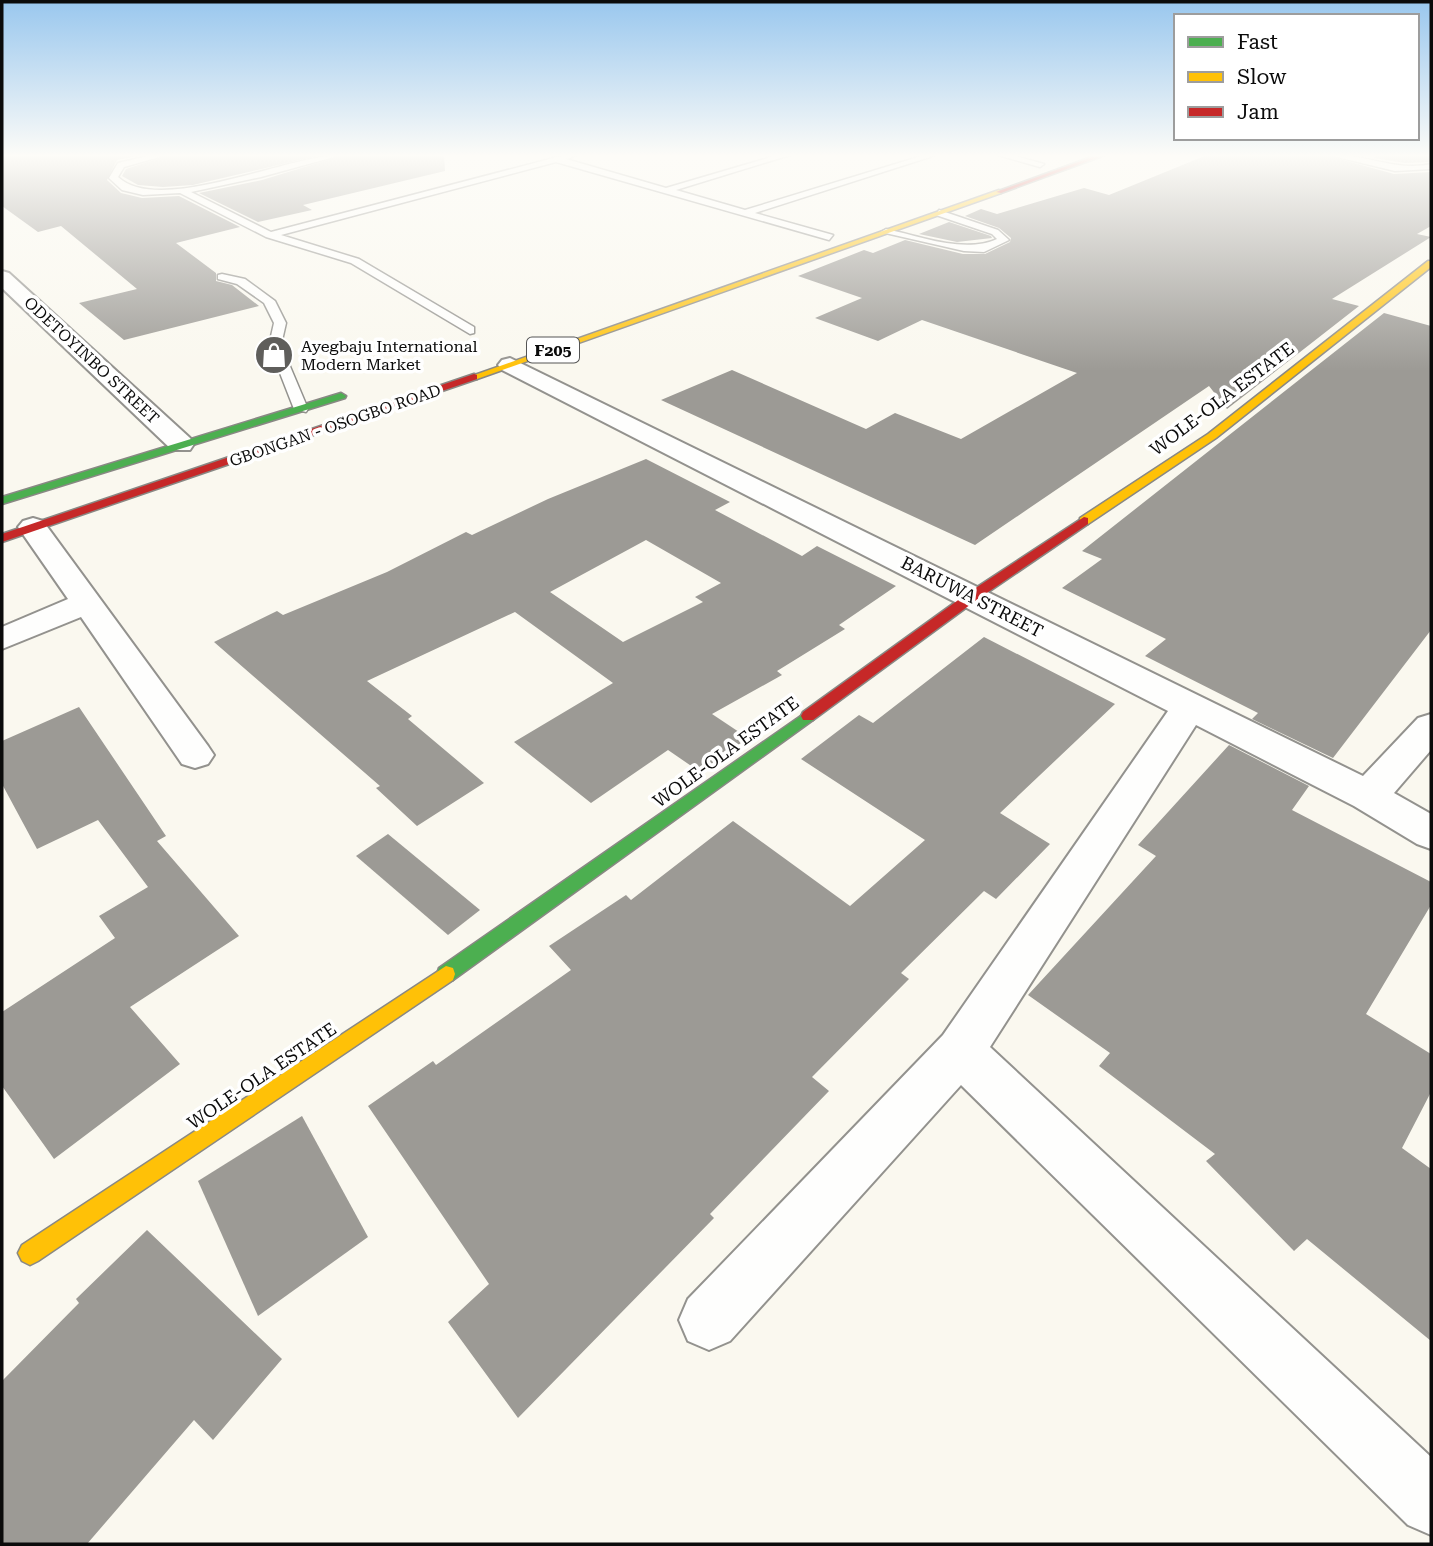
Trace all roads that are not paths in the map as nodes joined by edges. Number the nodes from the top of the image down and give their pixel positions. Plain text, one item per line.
1 (254, 227) edge
2 (300, 227) edge
3 (795, 227) edge
4 (857, 227) edge
5 (900, 227) edge
6 (981, 227) edge
7 (886, 232) junction
8 (270, 235) junction
9 (829, 237) junction
10 (1431, 263) edge
11 (222, 276) dead end
12 (2, 277) edge
13 (635, 302) dead end
14 (470, 330) dead end
15 (510, 365) junction
16 (351, 393) dead end
17 (301, 409) junction
18 (181, 444) junction
19 (2, 501) edge
20 (33, 527) junction
21 (2, 538) edge
22 (973, 596) junction
23 (89, 603) junction
24 (2, 639) edge
25 (1189, 707) junction
26 (1431, 727) edge
27 (195, 755) dead end
28 (1368, 796) junction
29 (1431, 833) edge
30 (960, 1051) junction
31 (30, 1253) dead end
32 (709, 1320) dead end
33 (1431, 1502) edge

1 - 8 lane
2 - 8 lane
3 - 9 lane
4 - 9 main road
5 - 7 main road, GBONGAN - OSOGBO ROAD / F205
6 - 7 lane
7 - 15 main road, GBONGAN - OSOGBO ROAD / F205
8 - 14 lane
9 - 13 main road
10 - 22 main road, WOLE-OLA ESTATE
11 - 17 lane
12 - 18 street, ODETOYINBO STREET
15 - 20 main road, GBONGAN - OSOGBO ROAD / F205
15 - 22 street, BARUWA STREET
16 - 17 main road, GBONGAN - OSOGBO ROAD
17 - 18 main road, GBONGAN - OSOGBO ROAD
18 - 19 main road, GBONGAN - OSOGBO ROAD
20 - 21 main road, GBONGAN - OSOGBO ROAD / F205
20 - 23 street
22 - 25 street, BARUWA STREET
22 - 31 main road, WOLE-OLA ESTATE
23 - 24 street
23 - 27 street
25 - 28 street, BARUWA STREET
25 - 30 street
26 - 28 street
28 - 29 street, BARUWA STREET
30 - 32 street
30 - 33 street

